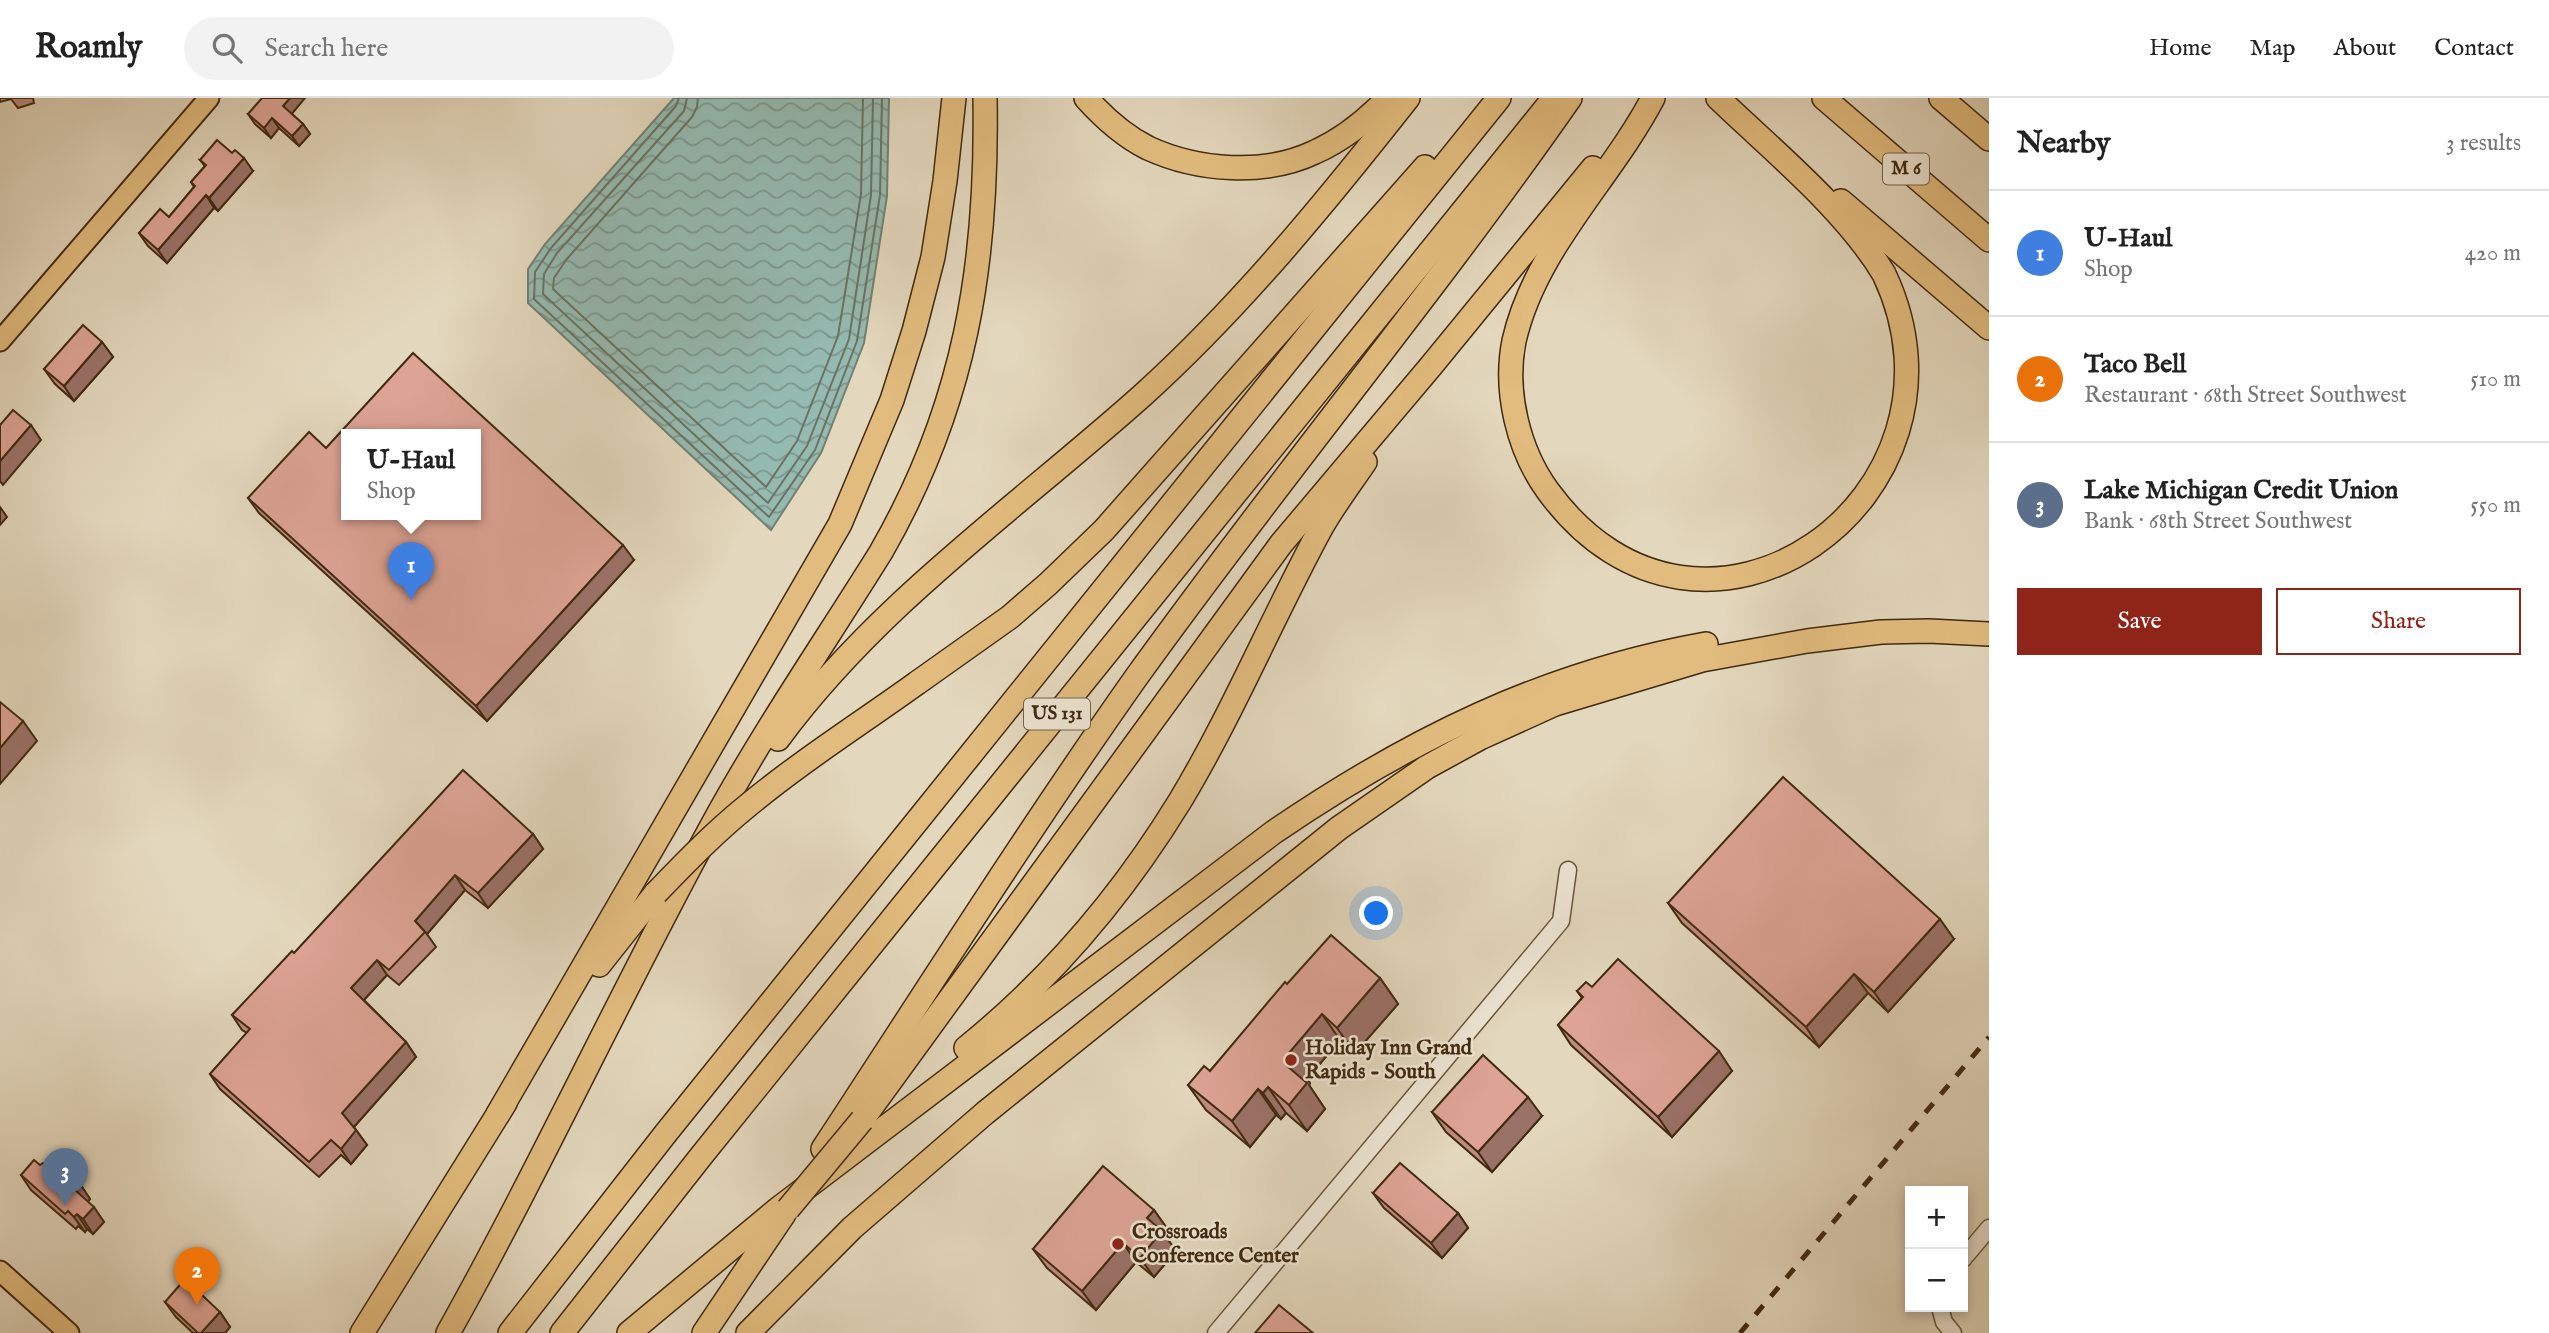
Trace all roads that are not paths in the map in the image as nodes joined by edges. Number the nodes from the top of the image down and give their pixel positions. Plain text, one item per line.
1 (209, 98) edge
2 (954, 98) edge
3 (985, 98) edge
4 (1086, 98) edge
5 (1388, 98) edge
6 (1408, 98) edge
7 (1489, 98) edge
8 (1499, 98) edge
9 (1554, 98) edge
10 (1570, 98) edge
11 (1651, 98) edge
12 (1718, 98) edge
13 (1824, 98) edge
14 (1941, 98) edge
15 (1989, 139) edge
16 (1989, 240) edge
17 (1989, 328) edge
18 (0, 341) edge
19 (1431, 366) junction
20 (1881, 632) junction
21 (1989, 634) edge
22 (1568, 870) dead end
23 (665, 895) junction
24 (498, 1114) junction
25 (783, 1209) junction
26 (1989, 1228) edge
27 (1968, 1253) edge
28 (0, 1271) edge
29 (69, 1333) edge
30 (362, 1333) edge
31 (448, 1333) edge
32 (510, 1333) edge
33 (562, 1333) edge
34 (629, 1333) edge
35 (704, 1333) edge
36 (748, 1333) edge
37 (1216, 1333) edge

1 - 18 main road
2 - 24 highway
3 - 23 highway
4 - 5 highway
6 - 23 highway
7 - 23 highway, bridge
8 - 32 highway, US 131
9 - 33 highway, US 131
10 - 25 highway, bridge
11 - 12 highway
11 - 19 highway
12 - 17 highway
13 - 16 highway, M 6
14 - 15 highway
19 - 25 highway, bridge
19 - 25 highway
20 - 21 highway
20 - 25 highway
20 - 36 highway
22 - 37 street
23 - 24 highway
23 - 31 highway
24 - 30 highway
25 - 34 highway
25 - 35 highway
26 - 27 street
28 - 29 main road

